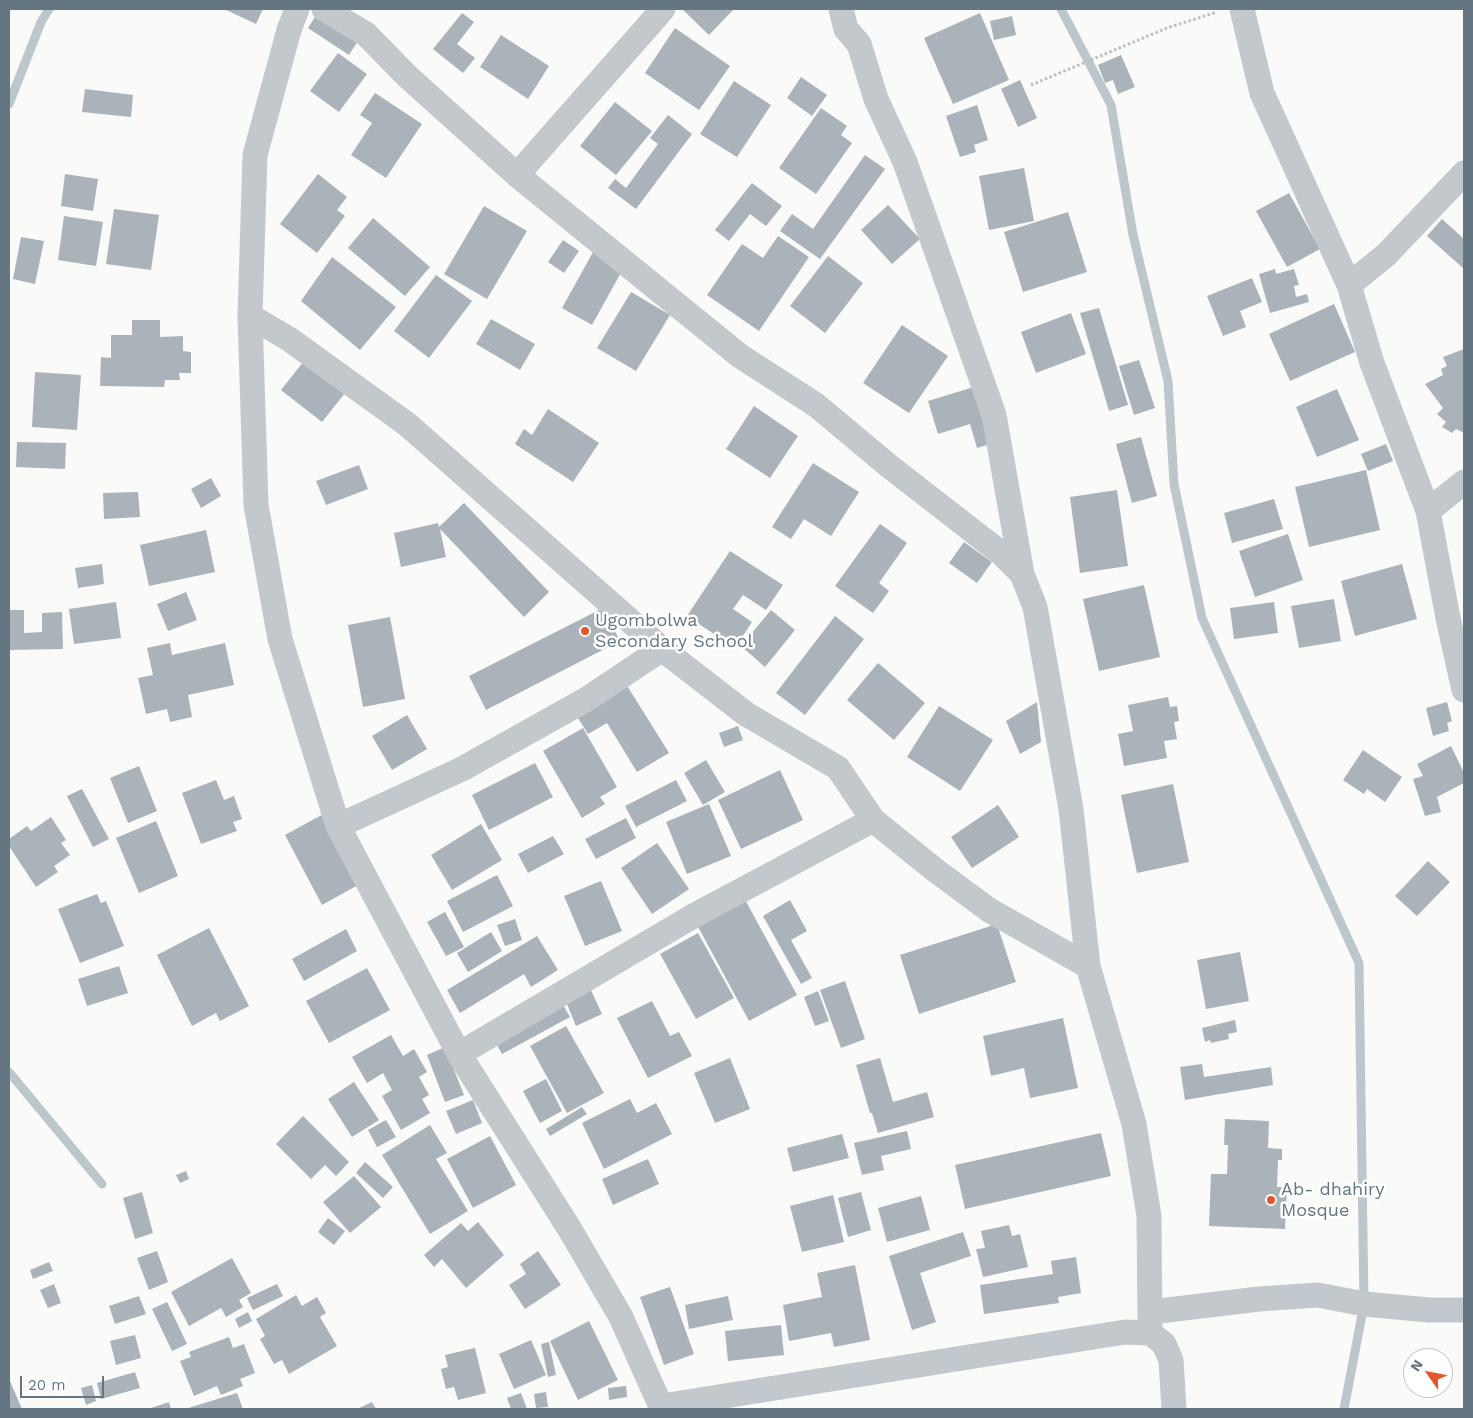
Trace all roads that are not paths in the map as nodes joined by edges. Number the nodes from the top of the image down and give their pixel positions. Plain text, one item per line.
1 (297, 9) edge
2 (324, 9) edge
3 (664, 9) edge
4 (841, 9) edge
5 (1231, 10) edge
6 (1464, 173) edge
7 (517, 175) junction
8 (1349, 285) junction
9 (250, 316) junction
10 (1464, 482) edge
11 (1428, 510) junction
12 (1022, 574) junction
13 (662, 649) junction
14 (1464, 690) edge
15 (873, 820) junction
16 (338, 826) junction
17 (1088, 966) junction
18 (460, 1054) junction
19 (1464, 1310) edge
20 (1151, 1322) junction
21 (662, 1408) edge
22 (1174, 1409) edge

1 - 9 street
2 - 7 street
3 - 7 street
4 - 12 street
5 - 8 street
6 - 8 street
7 - 12 street
8 - 11 street
9 - 13 street
9 - 16 street
10 - 11 street
11 - 14 street
12 - 17 street
13 - 15 street
13 - 16 street
15 - 17 street
15 - 18 street
16 - 18 street
17 - 20 street
18 - 21 street
19 - 20 street
20 - 21 street
20 - 22 street

